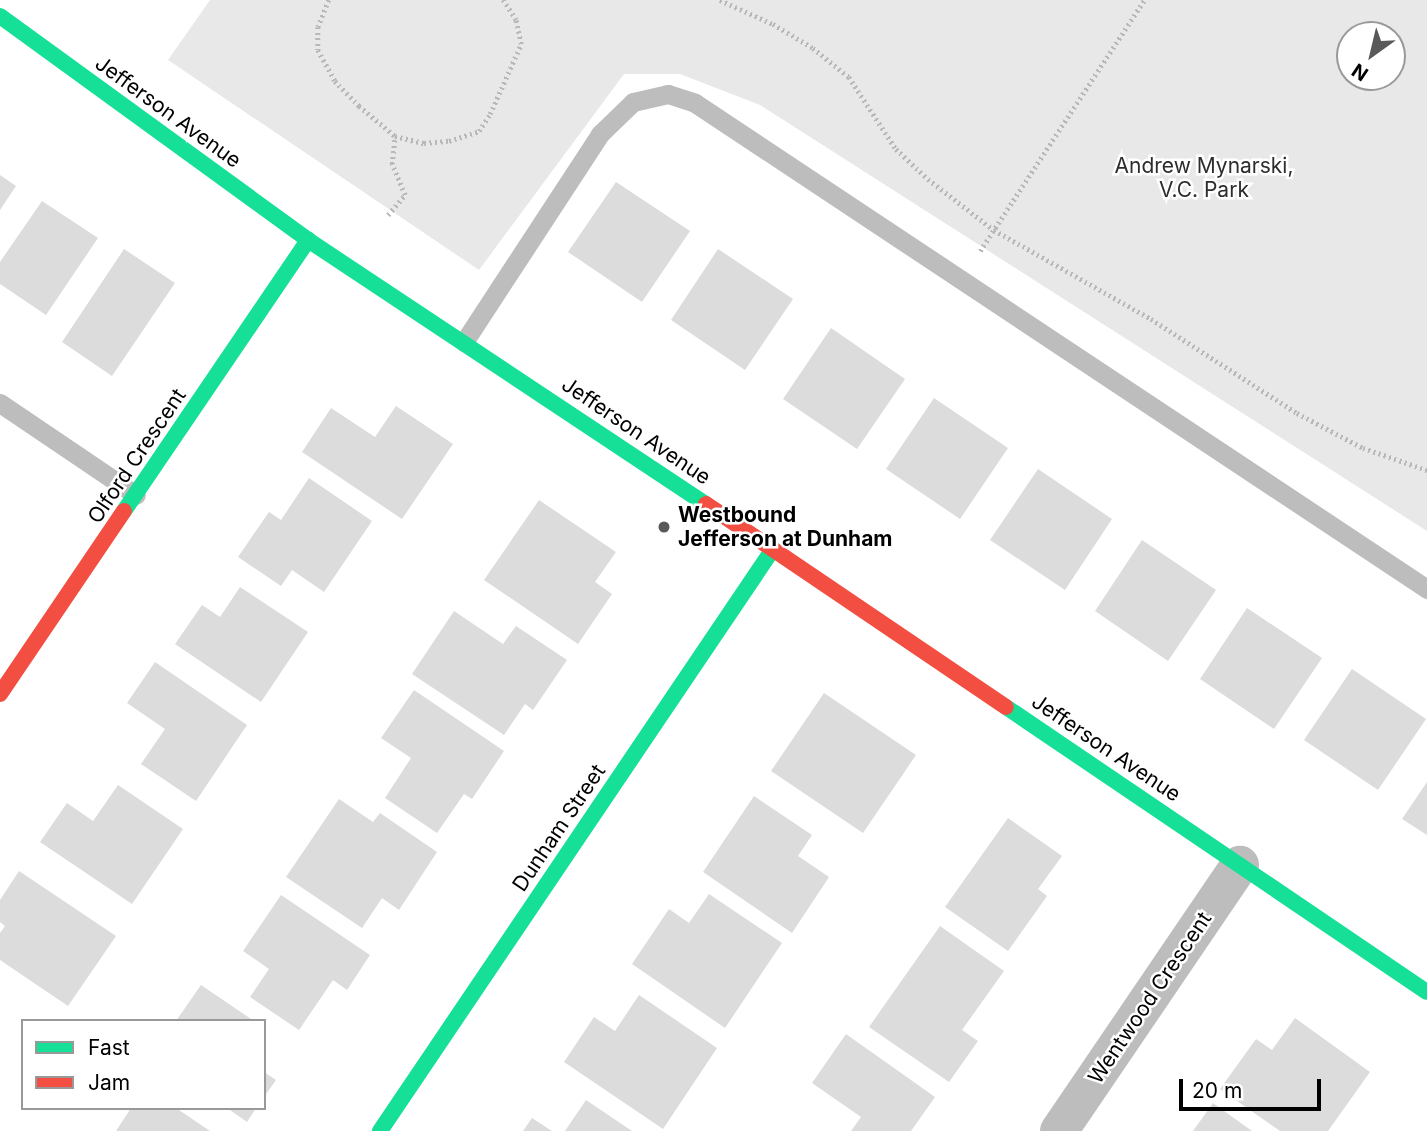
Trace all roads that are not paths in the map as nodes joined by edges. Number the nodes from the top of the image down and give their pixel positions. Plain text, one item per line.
1 (0, 16) edge
2 (308, 240) junction
3 (464, 342) junction
4 (0, 403) edge
5 (136, 495) junction
6 (774, 549) junction
7 (1427, 589) edge
8 (0, 694) edge
9 (1240, 864) junction
10 (1427, 992) edge
11 (380, 1131) edge
12 (1059, 1131) edge

1 - 2 street, Jefferson Avenue
2 - 3 street, Jefferson Avenue
2 - 5 street, Olford Crescent
3 - 6 street, Jefferson Avenue
3 - 7 lane
4 - 5 lane
5 - 8 street, Olford Crescent
6 - 9 street, Jefferson Avenue
6 - 11 street, Dunham Street
9 - 10 street, Jefferson Avenue
9 - 12 street, Wentwood Crescent

